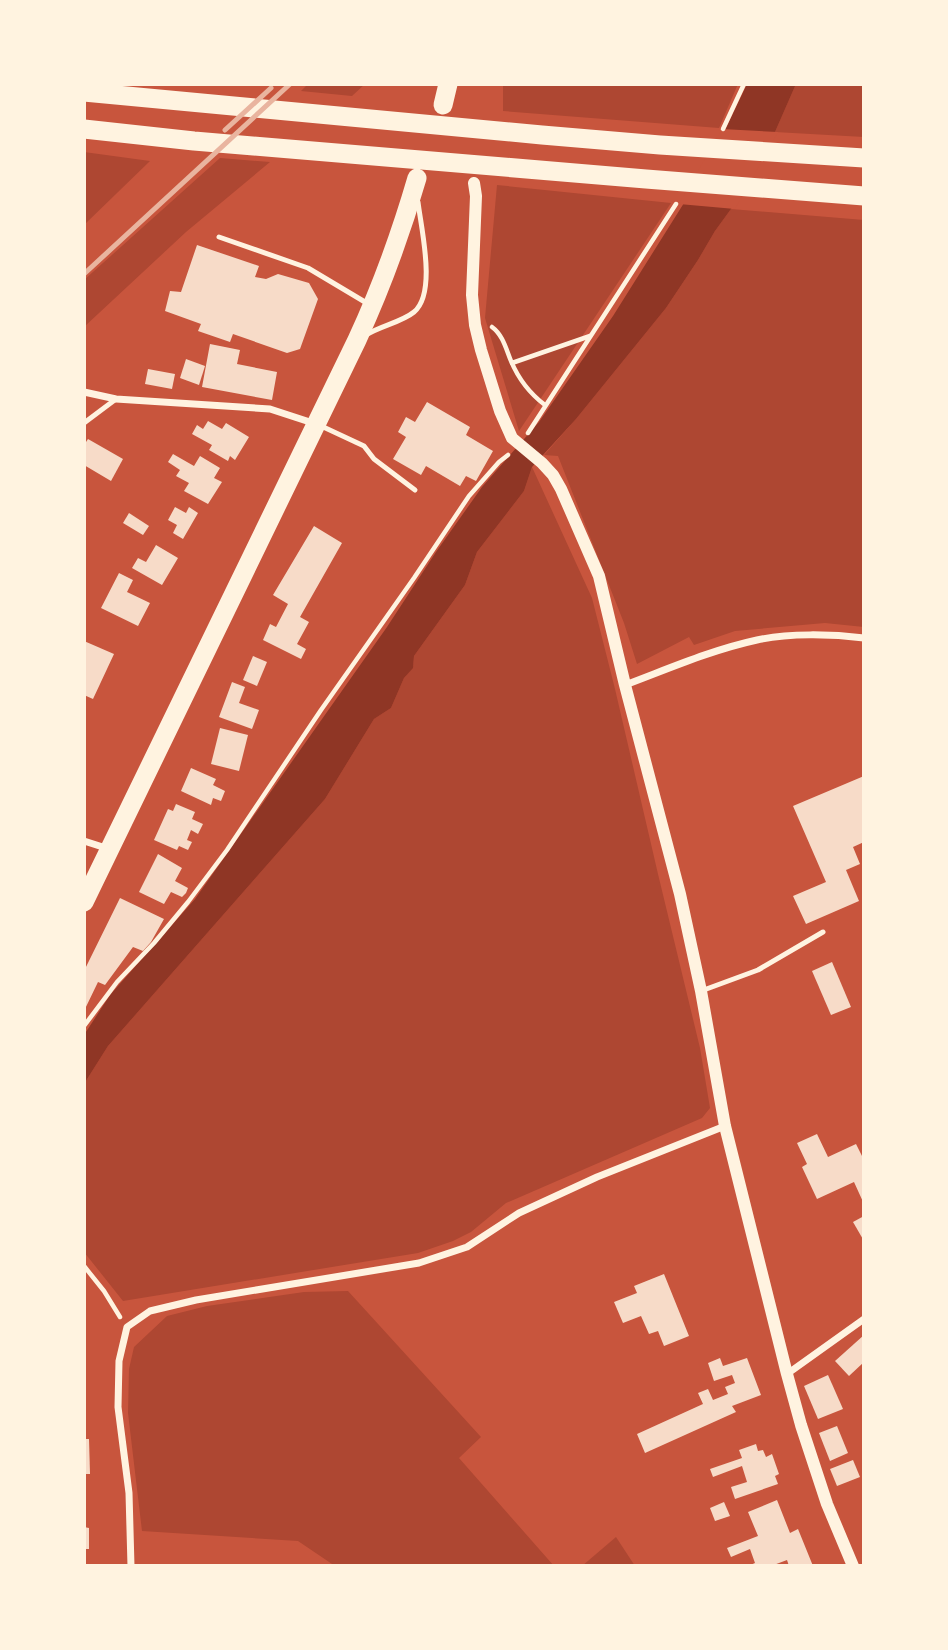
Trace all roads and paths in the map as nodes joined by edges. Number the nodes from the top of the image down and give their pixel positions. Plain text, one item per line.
1 (448, 84) edge
2 (744, 84) edge
3 (86, 92) edge
4 (443, 105) dead end
5 (84, 129) edge
6 (723, 129) dead end
7 (864, 158) edge
8 (416, 181) joint
9 (474, 183) dead end
10 (864, 196) edge
11 (676, 204) dead end
12 (219, 237) dead end
13 (372, 306) junction
14 (475, 325) junction
15 (591, 336) junction
16 (357, 340) junction
17 (512, 363) junction
18 (84, 392) edge
19 (116, 399) junction
20 (545, 405) junction
21 (84, 423) edge
22 (317, 424) junction
23 (516, 442) junction
24 (415, 490) dead end
25 (864, 638) edge
26 (625, 685) junction
27 (84, 841) edge
28 (110, 849) junction
29 (84, 902) edge
30 (823, 932) dead end
31 (701, 991) junction
32 (84, 1026) edge
33 (725, 1126) junction
34 (84, 1266) edge
35 (864, 1319) edge
36 (127, 1327) junction
37 (787, 1374) junction
38 (131, 1566) edge
39 (853, 1566) edge

1 - 4 highway
2 - 6 path
3 - 7 highway
5 - 10 highway
8 - 13 highway
8 - 16 lane
9 - 14 street
11 - 15 path
12 - 13 lane
13 - 16 highway
14 - 17 path
14 - 23 street
15 - 17 path
15 - 20 path
16 - 22 highway
17 - 20 path
18 - 19 street
19 - 21 lane
19 - 22 street
20 - 23 path
22 - 24 lane
22 - 28 highway
23 - 26 street
23 - 32 path
25 - 26 street
26 - 31 street
27 - 28 street
28 - 29 highway
30 - 31 lane
31 - 33 street
33 - 36 street
33 - 37 street
34 - 36 path
35 - 37 street
36 - 38 street
37 - 39 street

